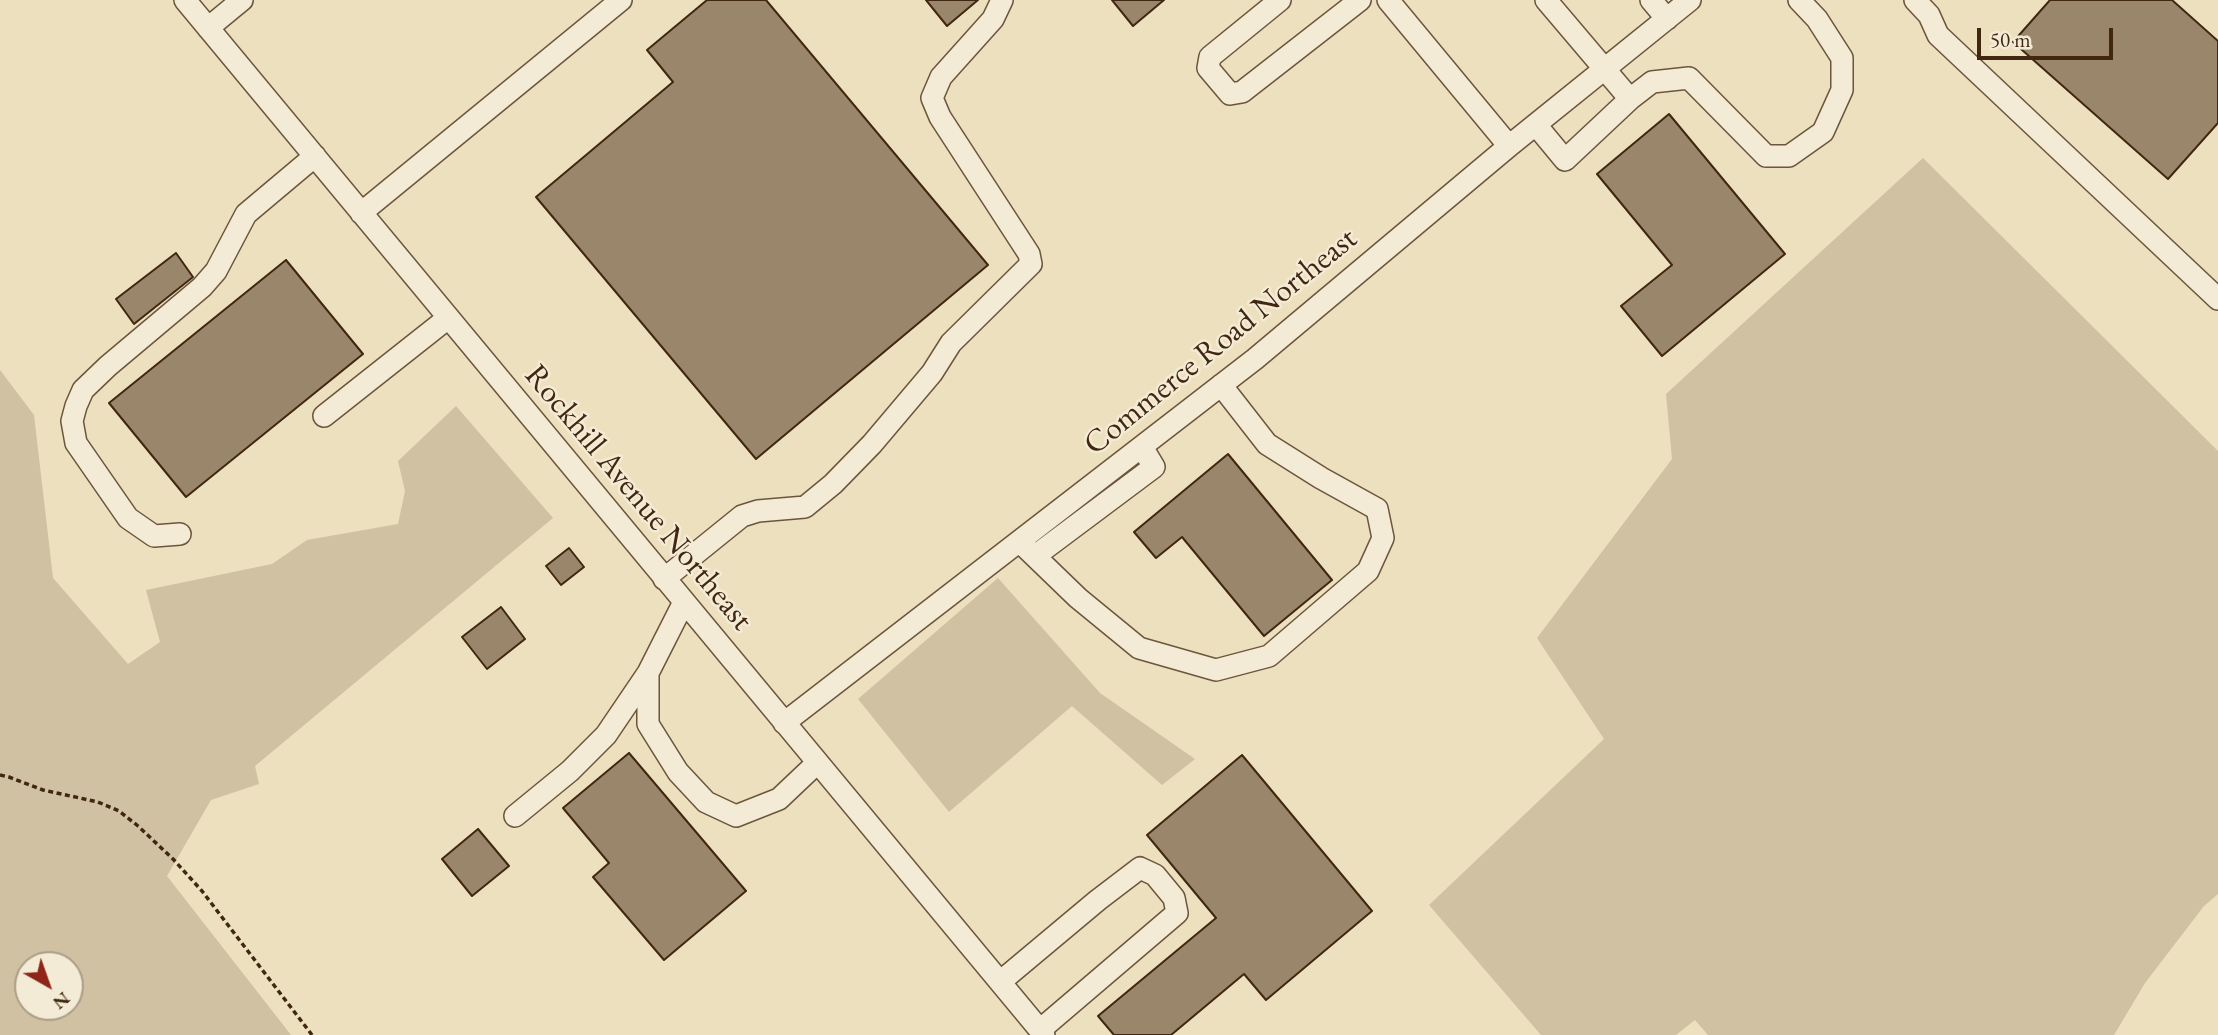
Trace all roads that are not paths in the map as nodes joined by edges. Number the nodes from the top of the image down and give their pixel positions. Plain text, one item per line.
1 (185, 0) edge
2 (242, 0) edge
3 (621, 0) edge
4 (1002, 0) edge
5 (1280, 0) edge
6 (1360, 0) edge
7 (1388, 0) edge
8 (1546, 0) edge
9 (1651, 0) edge
10 (1690, 0) edge
11 (1799, 0) edge
12 (1915, 0) edge
13 (1667, 19) junction
14 (208, 28) junction
15 (1605, 69) junction
16 (1630, 99) junction
17 (1536, 125) junction
18 (1508, 146) junction
19 (315, 156) junction
20 (361, 213) junction
21 (2218, 299) edge
22 (448, 318) junction
23 (1221, 385) junction
24 (324, 416) dead end
25 (180, 534) dead end
26 (1028, 549) junction
27 (664, 579) junction
28 (684, 603) junction
29 (648, 673) junction
30 (784, 723) junction
31 (817, 764) junction
32 (515, 816) dead end
33 (1000, 982) junction
34 (1042, 1032) edge

1 - 14 street, Rockhill Avenue Northeast
2 - 14 street
3 - 20 street
4 - 27 street
5 - 6 street
7 - 18 street
8 - 15 street
9 - 13 street
10 - 13 street, Commerce Road Northeast
11 - 16 street
12 - 21 street
13 - 15 street, Commerce Road Northeast
14 - 19 street, Rockhill Avenue Northeast
15 - 16 street
15 - 17 street, Commerce Road Northeast
16 - 17 street
17 - 18 street, Commerce Road Northeast
18 - 23 street, Commerce Road Northeast
19 - 20 street, Rockhill Avenue Northeast
19 - 25 street
20 - 22 street, Rockhill Avenue Northeast
22 - 24 street
22 - 27 street, Rockhill Avenue Northeast
23 - 26 street, Commerce Road Northeast
23 - 26 street
26 - 30 street, Commerce Road Northeast
27 - 28 street, Rockhill Avenue Northeast
28 - 29 street
28 - 30 street, Rockhill Avenue Northeast
29 - 31 street
29 - 32 street
30 - 31 street, Rockhill Avenue Northeast
31 - 33 street, Rockhill Avenue Northeast
33 - 34 street, Rockhill Avenue Northeast
33 - 34 street

